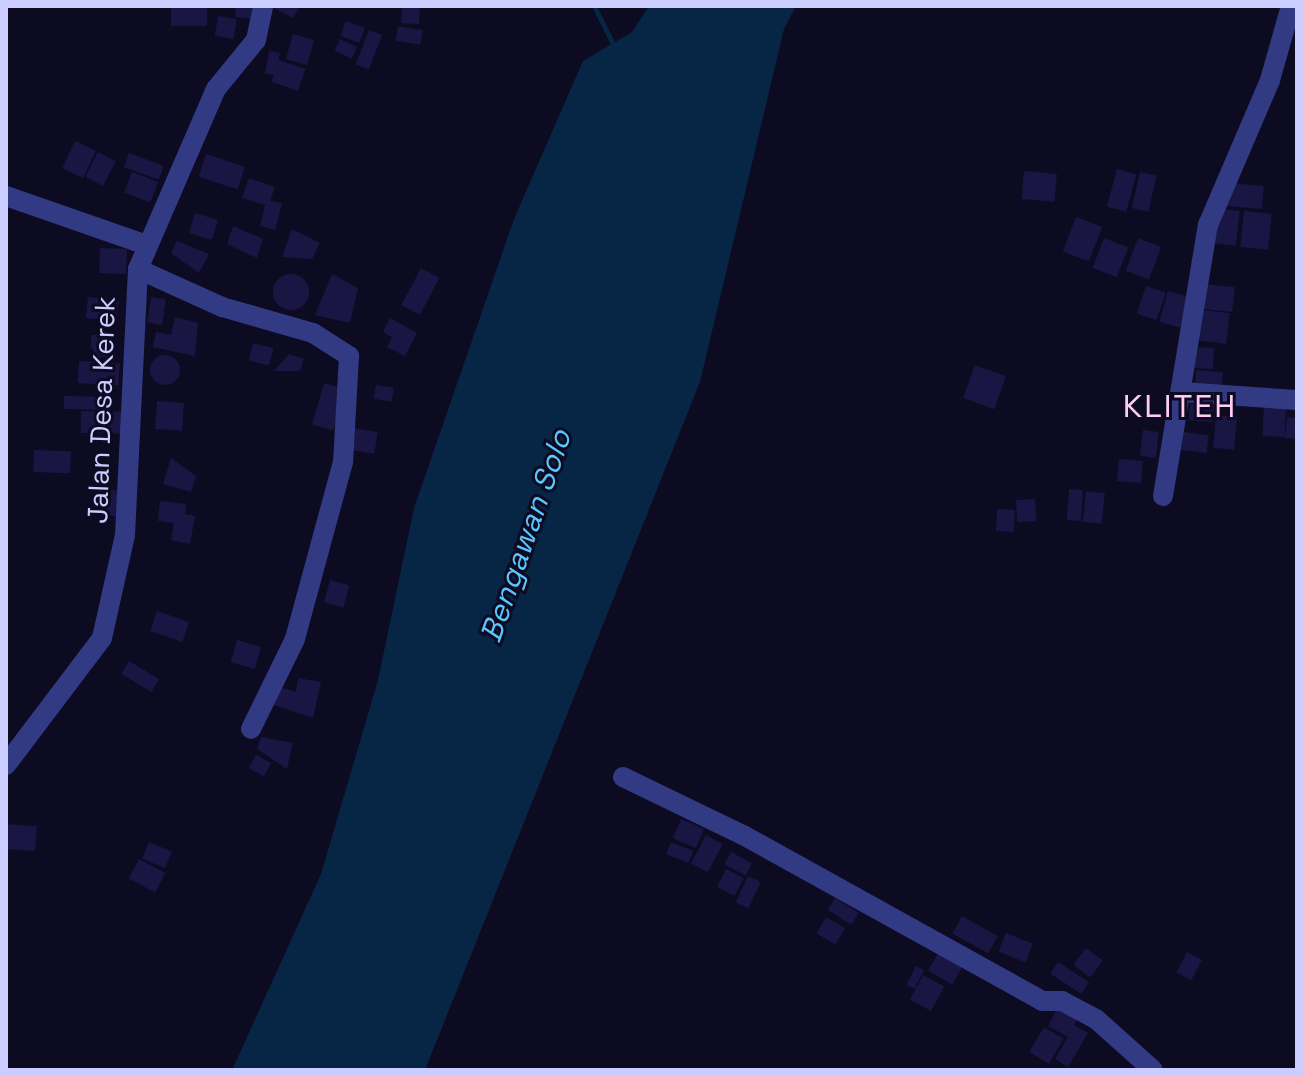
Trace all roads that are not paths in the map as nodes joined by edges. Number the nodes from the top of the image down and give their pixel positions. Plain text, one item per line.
1 (263, 6) edge
2 (1291, 6) edge
3 (6, 196) edge
4 (147, 245) junction
5 (138, 269) junction
6 (1182, 392) junction
7 (1297, 400) edge
8 (1163, 496) dead end
9 (251, 729) dead end
10 (6, 765) edge
11 (623, 777) dead end
12 (1153, 1070) edge

1 - 4 street, Jalan Desa Kerek
2 - 6 street
3 - 4 street
4 - 5 street, Jalan Desa Kerek
5 - 9 street
5 - 10 street, Jalan Desa Kerek
6 - 7 street
6 - 8 street
11 - 12 street

